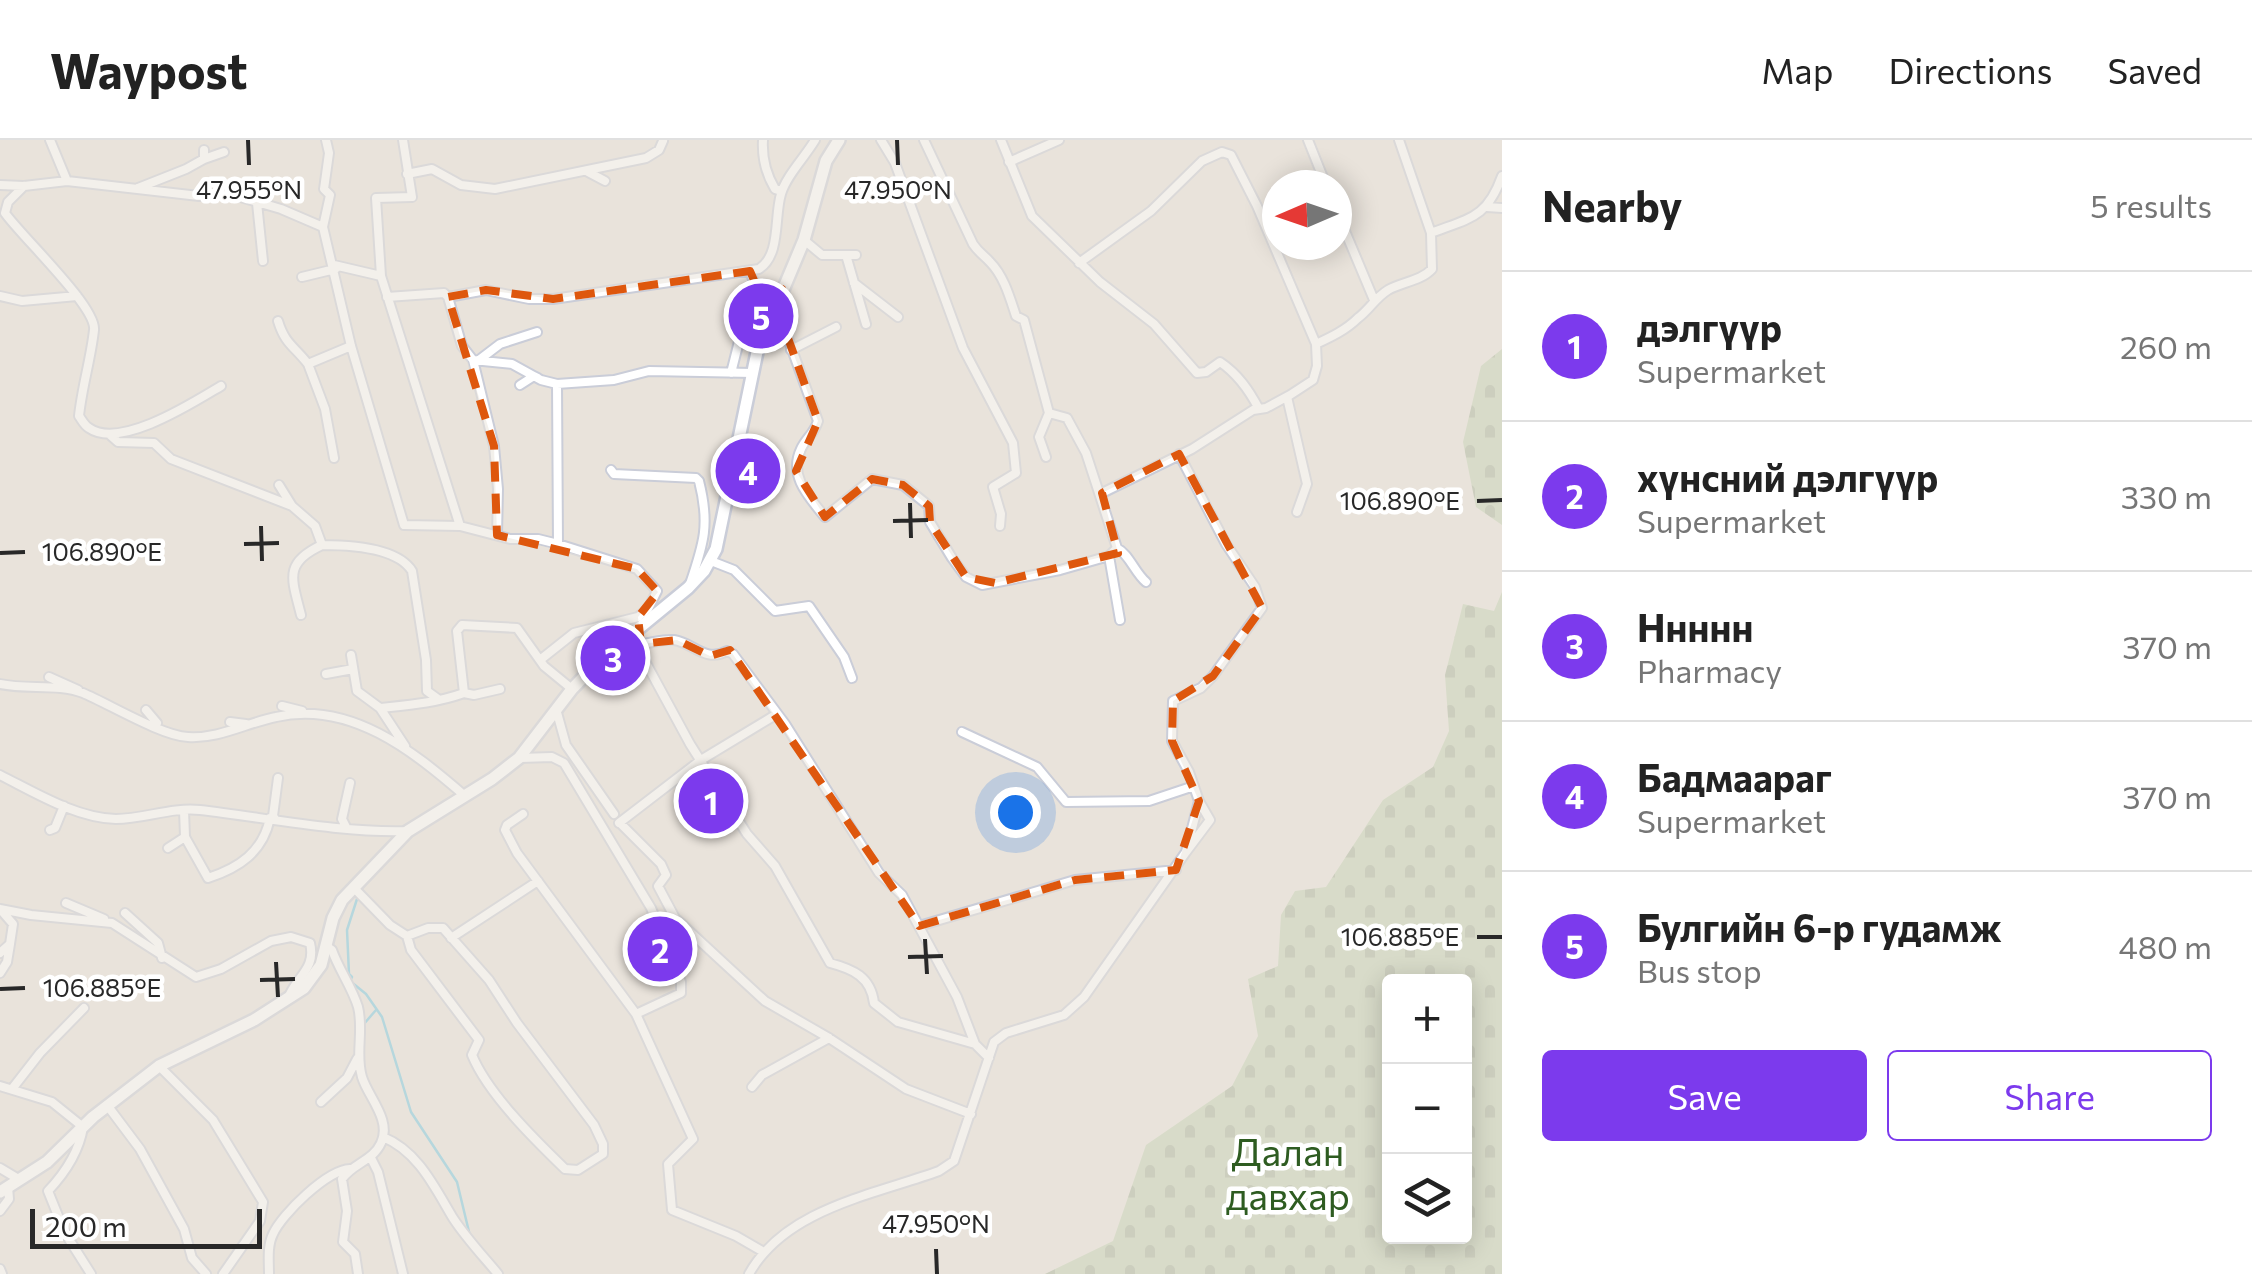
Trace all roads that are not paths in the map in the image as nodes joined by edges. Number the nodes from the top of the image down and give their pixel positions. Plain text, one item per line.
1 (50, 140) edge
2 (326, 140) edge
3 (403, 140) edge
4 (663, 140) edge
5 (763, 140) edge
6 (815, 140) edge
7 (838, 140) edge
8 (881, 140) edge
9 (924, 140) edge
10 (1001, 140) edge
11 (1060, 140) edge
12 (1308, 140) edge
13 (1400, 140) edge
14 (224, 152) dead end
15 (1009, 162) junction
16 (1320, 170) edge
17 (584, 171) junction
18 (407, 174) junction
19 (1502, 176) edge
20 (67, 180) junction
21 (605, 181) dead end
22 (0, 185) edge
23 (24, 186) junction
24 (498, 188) junction
25 (134, 190) junction
26 (781, 191) junction
27 (516, 194) dead end
28 (258, 203) junction
29 (1487, 207) junction
30 (1502, 208) edge
31 (324, 228) junction
32 (1431, 232) junction
33 (804, 240) junction
34 (1352, 248) edge
35 (263, 261) dead end
36 (1079, 263) junction
37 (335, 267) junction
38 (750, 271) junction
39 (380, 276) junction
40 (302, 278) dead end
41 (854, 283) junction
42 (782, 290) junction
43 (0, 296) edge
44 (77, 296) junction
45 (387, 297) junction
46 (448, 297) junction
47 (1374, 300) junction
48 (898, 317) dead end
49 (278, 321) dead end
50 (866, 324) dead end
51 (836, 328) dead end
52 (537, 332) dead end
53 (1316, 344) junction
54 (351, 346) junction
55 (791, 350) junction
56 (476, 360) junction
57 (308, 364) junction
58 (732, 373) junction
59 (753, 374) junction
60 (541, 380) junction
61 (557, 384) junction
62 (520, 385) dead end
63 (221, 386) dead end
64 (1287, 397) junction
65 (1259, 409) junction
66 (1049, 413) junction
67 (109, 434) junction
68 (1179, 454) junction
69 (1046, 457) dead end
70 (334, 458) dead end
71 (611, 470) dead end
72 (280, 485) dead end
73 (1102, 493) junction
74 (292, 506) junction
75 (1297, 512) dead end
76 (460, 526) junction
77 (1000, 526) dead end
78 (496, 535) junction
79 (558, 544) junction
80 (322, 545) junction
81 (1117, 548) junction
82 (1109, 556) junction
83 (711, 562) junction
84 (1146, 582) dead end
85 (688, 588) junction
86 (301, 615) dead end
87 (1120, 620) dead end
88 (640, 624) junction
89 (642, 644) junction
90 (351, 655) dead end
91 (540, 660) junction
92 (354, 668) junction
93 (326, 674) dead end
94 (49, 677) dead end
95 (852, 678) dead end
96 (0, 684) edge
97 (572, 689) junction
98 (500, 690) dead end
99 (464, 692) junction
100 (82, 693) junction
101 (438, 699) junction
102 (282, 706) dead end
103 (380, 708) junction
104 (556, 709) junction
105 (146, 710) dead end
106 (778, 714) junction
107 (317, 718) junction
108 (230, 722) dead end
109 (250, 725) junction
110 (164, 730) junction
111 (962, 732) dead end
112 (405, 746) junction
113 (519, 758) junction
114 (701, 760) junction
115 (0, 775) edge
116 (278, 778) dead end
117 (350, 782) dead end
118 (1194, 786) junction
119 (464, 796) junction
120 (1199, 801) junction
121 (64, 806) junction
122 (184, 810) junction
123 (522, 814) dead end
124 (273, 819) junction
125 (617, 819) junction
126 (346, 827) junction
127 (50, 830) dead end
128 (408, 831) junction
129 (608, 832) junction
130 (185, 837) junction
131 (168, 848) dead end
132 (1186, 852) junction
133 (1176, 870) junction
134 (538, 881) junction
135 (354, 888) junction
136 (66, 903) dead end
137 (0, 909) edge
138 (124, 913) dead end
139 (112, 923) junction
140 (919, 926) junction
141 (407, 936) junction
142 (451, 938) junction
143 (10, 944) junction
144 (326, 946) junction
145 (0, 954) edge
146 (162, 958) junction
147 (0, 973) edge
148 (292, 997) junction
149 (84, 1008) dead end
150 (636, 1014) junction
151 (829, 1038) junction
152 (974, 1044) junction
153 (989, 1058) junction
154 (358, 1060) junction
155 (159, 1066) junction
156 (0, 1086) edge
157 (752, 1086) dead end
158 (12, 1090) junction
159 (321, 1102) dead end
160 (108, 1106) junction
161 (971, 1114) junction
162 (82, 1128) junction
163 (383, 1137) junction
164 (372, 1158) junction
165 (0, 1168) edge
166 (350, 1169) junction
167 (9, 1186) edge
168 (0, 1211) edge
169 (762, 1251) junction
170 (91, 1274) edge
171 (206, 1274) edge
172 (223, 1274) edge
173 (270, 1274) edge
174 (358, 1274) edge
175 (403, 1274) edge
176 (498, 1274) edge
177 (749, 1274) edge

1 - 20 street
2 - 31 street
3 - 18 street
4 - 17 street
5 - 26 street
6 - 26 street
7 - 33 main road
8 - 77 street
9 - 66 street
10 - 15 street
11 - 15 street
12 - 16 street
13 - 32 street
14 - 25 street
15 - 36 street
17 - 21 street
17 - 24 street
18 - 24 street
18 - 39 street
19 - 29 street
20 - 23 street
20 - 25 street
22 - 23 street
23 - 44 street
24 - 27 street
25 - 28 street
26 - 38 street
28 - 31 street
28 - 35 street
29 - 30 street
29 - 32 street
31 - 37 street
32 - 47 street
33 - 41 street
33 - 42 main road
34 - 47 street
36 - 53 street
36 - 65 street
37 - 39 street
37 - 40 street
37 - 54 street
38 - 46 street
38 - 58 street
39 - 45 street
41 - 48 street
41 - 50 street
42 - 55 street
42 - 59 main road
43 - 44 street
44 - 67 street
45 - 46 street
45 - 76 street
46 - 56 street
47 - 53 street
49 - 57 street
51 - 55 street
52 - 56 street
53 - 64 street
54 - 57 street
54 - 76 street
55 - 82 street
56 - 60 street
56 - 78 street
57 - 70 street
58 - 59 street
58 - 61 street
59 - 83 main road
60 - 61 street
60 - 62 street
61 - 79 street
63 - 67 street
64 - 65 street
64 - 75 street
65 - 68 street
66 - 69 street
66 - 73 street
67 - 74 street
68 - 73 street
68 - 118 street
71 - 85 street
72 - 74 street
73 - 81 street
74 - 80 street
76 - 78 street
78 - 79 street
79 - 88 street
80 - 86 street
80 - 101 street
81 - 82 street
81 - 84 street
82 - 87 street
83 - 85 main road
83 - 95 street
85 - 88 main road
88 - 89 street
88 - 91 street
88 - 97 main road
89 - 106 street
89 - 114 street
90 - 92 street
91 - 97 street
91 - 99 street
92 - 93 street
92 - 103 street
94 - 100 street
96 - 100 street
97 - 104 main road
98 - 99 street
99 - 101 street
100 - 110 street
101 - 103 street
102 - 107 street
103 - 112 street
104 - 113 main road
104 - 125 street
105 - 110 street
106 - 114 street
106 - 140 street
107 - 109 street
107 - 112 street
108 - 109 street
109 - 110 street
111 - 118 street
112 - 119 street
113 - 119 main road
113 - 129 street
114 - 125 street
114 - 152 street
115 - 121 street
116 - 124 street
117 - 126 street
118 - 120 street
119 - 128 main road
120 - 132 street
120 - 132 street
121 - 122 street
121 - 127 street
122 - 124 street
122 - 130 street
123 - 134 street
124 - 126 street
124 - 130 street
125 - 129 street
125 - 151 street
126 - 128 street
128 - 135 main road
129 - 150 street
130 - 131 street
132 - 133 street
133 - 140 street
133 - 153 street
134 - 142 street
134 - 150 street
135 - 141 street
135 - 144 main road
136 - 139 street
137 - 139 street
137 - 143 street
138 - 146 street
139 - 146 street
140 - 152 street
141 - 142 street
141 - 142 street
143 - 145 street
143 - 147 street
144 - 148 main road
144 - 154 street
146 - 148 street
148 - 155 main road
149 - 158 street
150 - 169 street
151 - 157 street
151 - 161 street
152 - 153 street
153 - 161 street
154 - 159 street
154 - 163 street
155 - 160 main road
155 - 172 street
156 - 158 street
158 - 162 street
160 - 162 main road
160 - 171 street
161 - 169 street
162 - 167 main road
162 - 170 street
163 - 164 street
163 - 176 street
164 - 166 street
164 - 175 street
165 - 167 street
166 - 173 street
166 - 174 street
167 - 168 street
169 - 177 street

